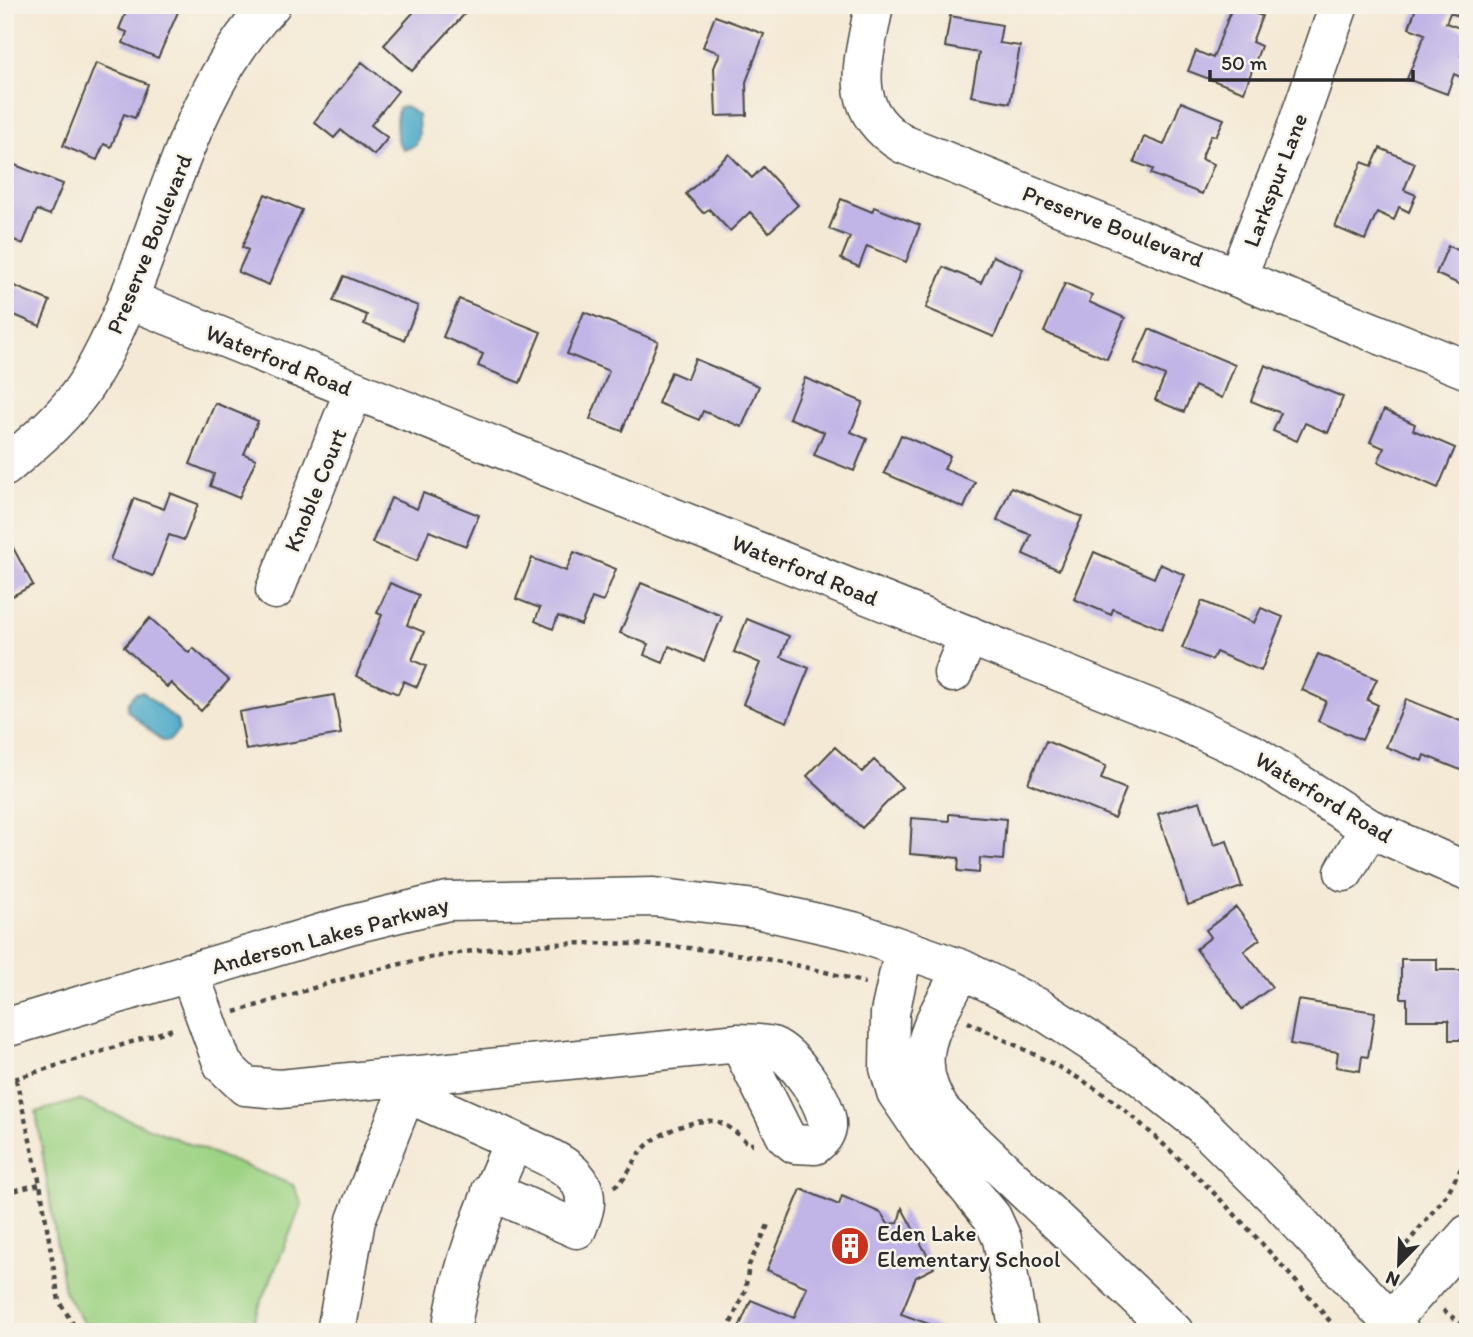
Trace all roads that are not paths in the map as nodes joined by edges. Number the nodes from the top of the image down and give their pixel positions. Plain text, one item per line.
1 (271, 5) edge
2 (874, 5) edge
3 (1339, 5) edge
4 (1238, 275) junction
5 (127, 299) junction
6 (1468, 370) edge
7 (354, 390) junction
8 (5, 467) edge
9 (275, 590) dead end
10 (969, 635) junction
11 (953, 673) dead end
12 (1368, 828) junction
13 (1344, 872) dead end
14 (1468, 872) edge
15 (904, 949) junction
16 (962, 969) junction
17 (189, 972) junction
18 (5, 1028) edge
19 (739, 1043) dead end
20 (405, 1085) junction
21 (514, 1141) junction
22 (491, 1191) junction
23 (1468, 1234) edge
24 (1395, 1327) edge
25 (336, 1332) edge
26 (451, 1332) edge
27 (1019, 1332) edge
28 (1174, 1332) edge

1 - 5 street, Preserve Boulevard
2 - 4 street, Preserve Boulevard
3 - 4 street, Larkspur Lane
4 - 6 street, Preserve Boulevard
5 - 7 street, Waterford Road
5 - 8 street, Preserve Boulevard
7 - 9 street, Knoble Court
7 - 10 street, Waterford Road
10 - 11 street
10 - 12 street, Waterford Road
12 - 13 street
12 - 14 street, Waterford Road
15 - 16 street, Anderson Lakes Parkway
15 - 17 street, Anderson Lakes Parkway
15 - 27 street
16 - 24 street, Anderson Lakes Parkway
16 - 28 street
17 - 18 street, Anderson Lakes Parkway
17 - 20 street
19 - 20 street
20 - 21 street
20 - 25 street
21 - 22 street
21 - 22 street
22 - 26 street
23 - 24 street

